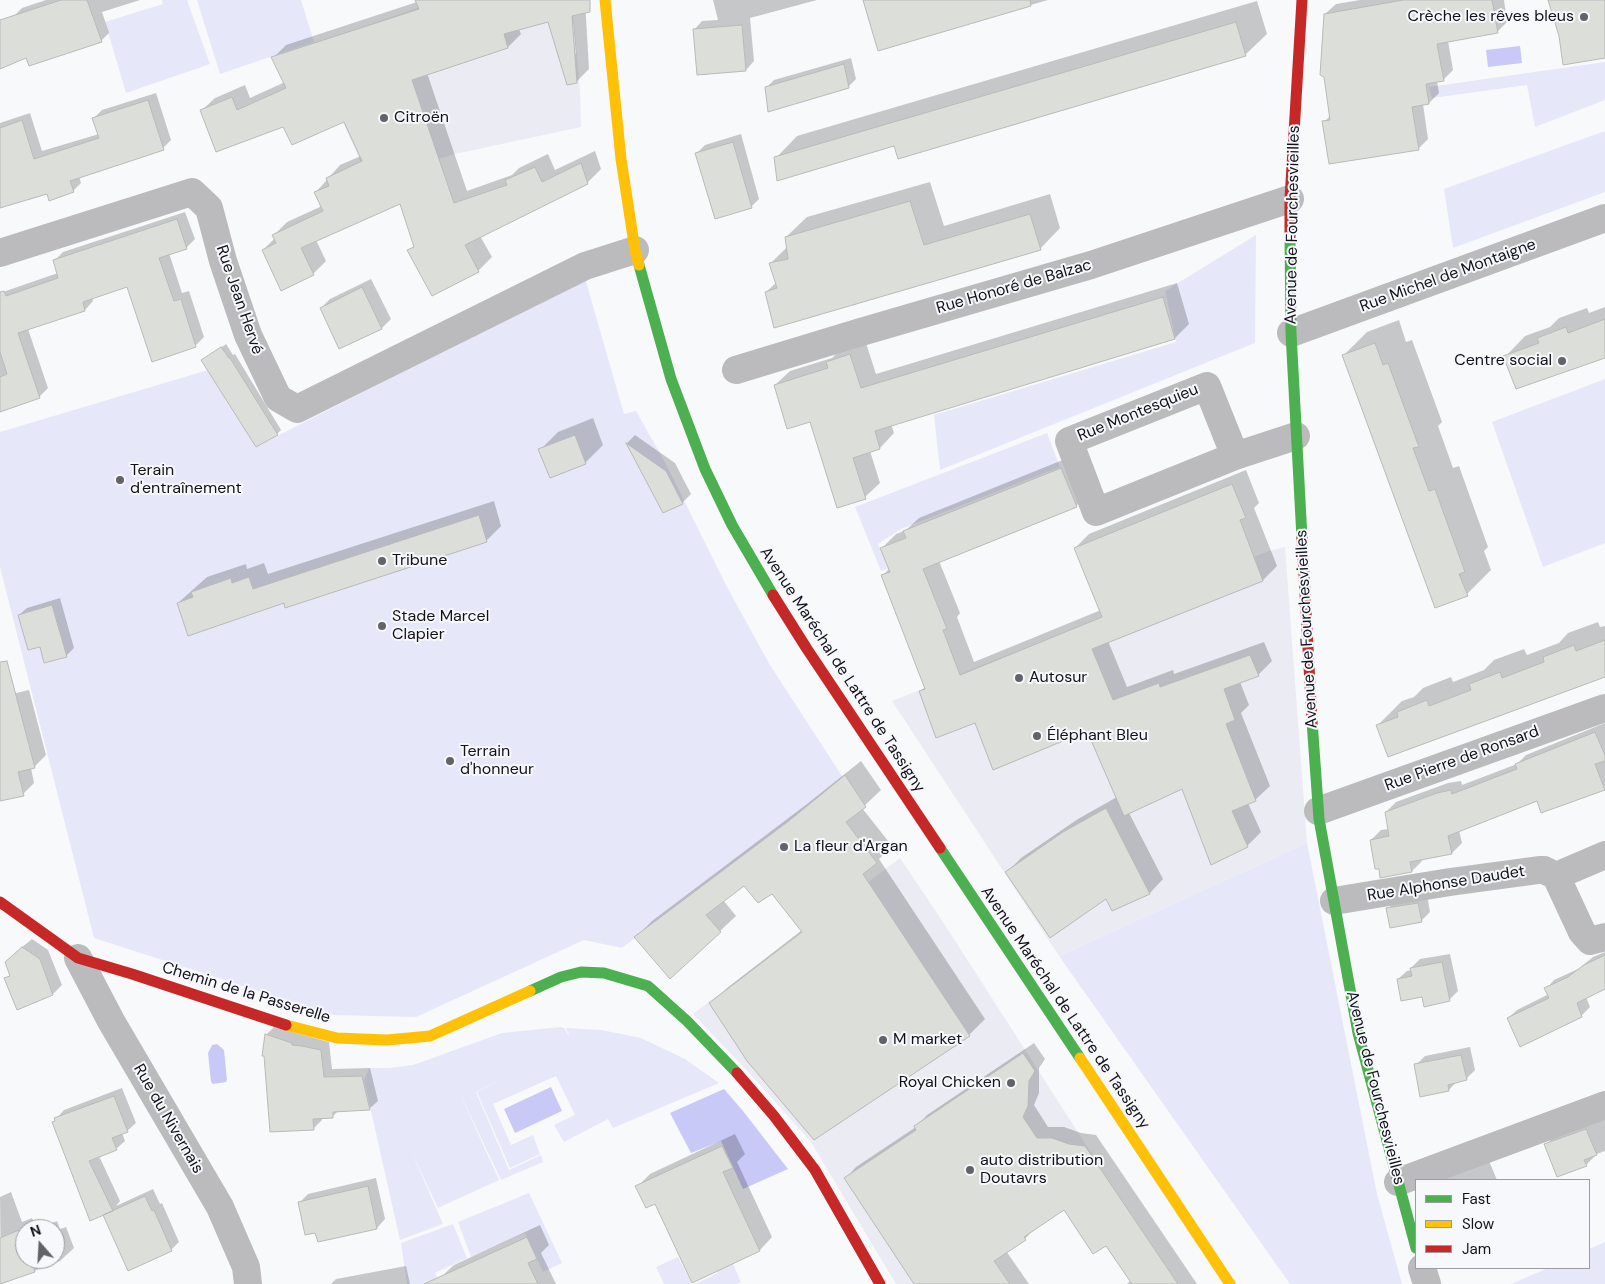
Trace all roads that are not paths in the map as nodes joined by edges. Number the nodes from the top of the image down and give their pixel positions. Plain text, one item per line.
1 (604, 0) edge
2 (1302, 0) edge
3 (1290, 199) junction
4 (1605, 218) edge
5 (635, 250) junction
6 (0, 253) edge
7 (1291, 333) junction
8 (736, 370) dead end
9 (1296, 436) junction
10 (1235, 456) junction
11 (1605, 708) edge
12 (1318, 811) junction
13 (1605, 854) edge
14 (1548, 873) junction
15 (1334, 901) junction
16 (0, 902) edge
17 (1605, 938) edge
18 (78, 958) junction
19 (1605, 1105) edge
20 (1398, 1182) junction
21 (1415, 1244) edge
22 (1422, 1269) edge
23 (248, 1284) edge
24 (880, 1284) edge
25 (1230, 1284) edge
26 (1427, 1284) edge

1 - 5 street, Avenue Maréchal de Lattre de Tassigny
2 - 3 street, Avenue de Fourchesvieilles
3 - 7 street, Avenue de Fourchesvieilles
3 - 8 street, Rue Honoré de Balzac
4 - 7 street, Rue Michel de Montaigne
5 - 6 street, Rue Jean Hervé
5 - 25 street, Avenue Maréchal de Lattre de Tassigny
7 - 9 street, Avenue de Fourchesvieilles
9 - 10 street, Rue Montesquieu
9 - 12 street, Avenue de Fourchesvieilles
10 - 10 street, Rue Montesquieu
11 - 12 street, Rue Pierre de Ronsard
12 - 15 street, Avenue de Fourchesvieilles
13 - 14 street, Rue Alphonse Daudet
14 - 15 street, Rue Alphonse Daudet
14 - 17 street
15 - 20 street, Avenue de Fourchesvieilles
16 - 18 street, Chemin de la Passerelle
18 - 23 street, Rue du Nivernais
18 - 24 street, Chemin de la Passerelle
19 - 20 street
20 - 21 street, Avenue de Fourchesvieilles
22 - 26 street

